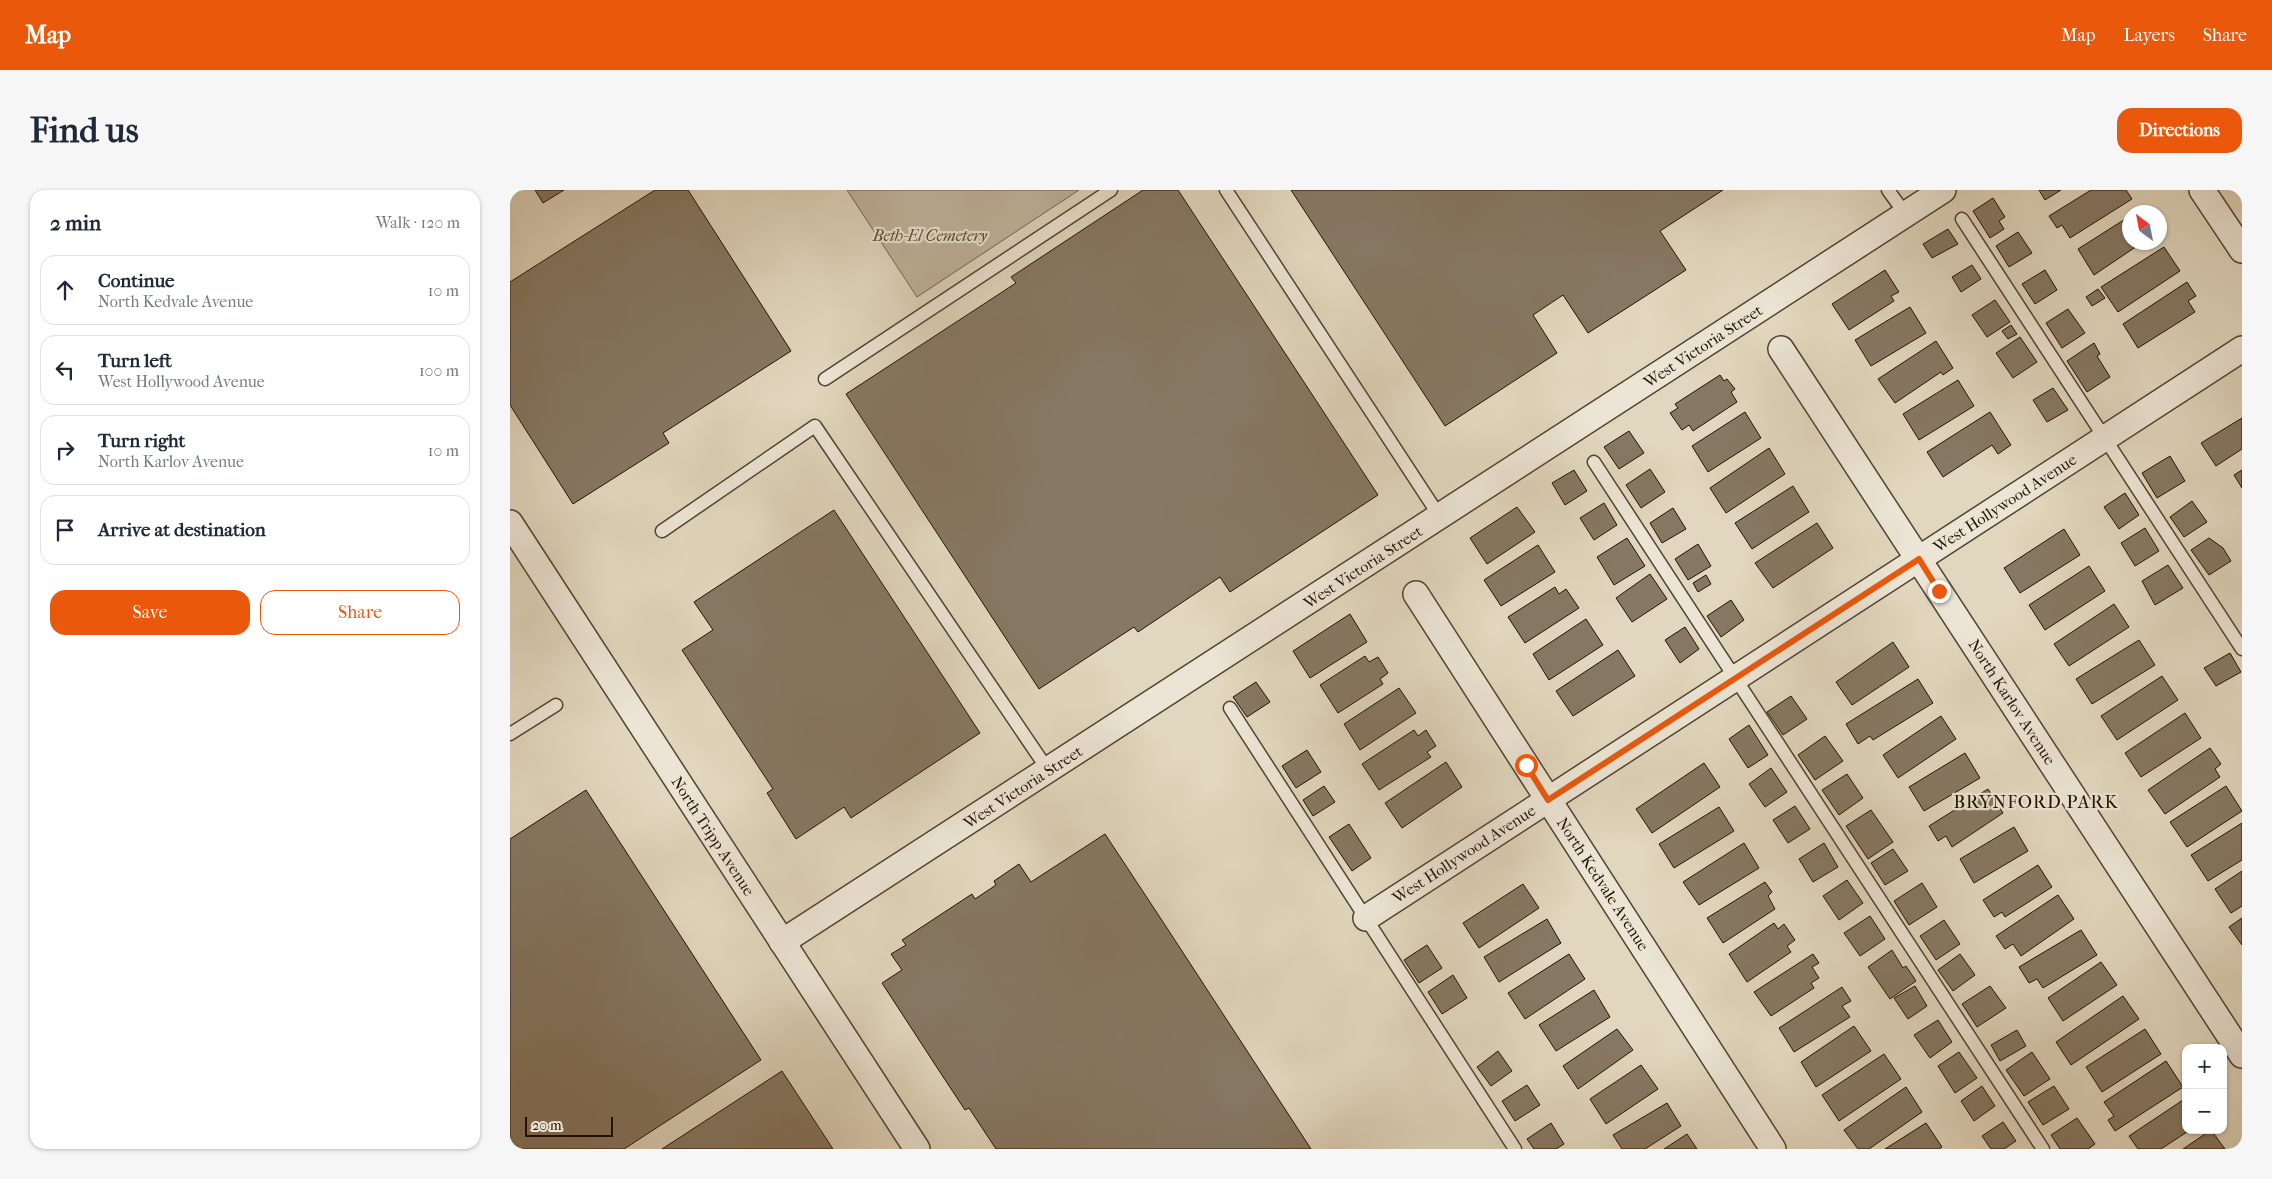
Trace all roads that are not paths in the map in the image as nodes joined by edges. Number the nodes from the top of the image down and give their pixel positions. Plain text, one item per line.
1 (1111, 190) edge
2 (1226, 190) edge
3 (1888, 190) edge
4 (1944, 190) edge
5 (2202, 190) edge
6 (1906, 215) junction
7 (1962, 219) dead end
8 (2242, 250) edge
9 (1781, 349) dead end
10 (2242, 350) edge
11 (825, 379) dead end
12 (2104, 439) junction
13 (1594, 462) dead end
14 (1440, 517) junction
15 (510, 523) edge
16 (662, 531) dead end
17 (1919, 559) junction
18 (1416, 594) dead end
19 (2242, 649) edge
20 (1736, 678) junction
21 (556, 705) dead end
22 (1230, 708) dead end
23 (510, 734) edge
24 (1048, 770) junction
25 (1548, 800) junction
26 (1366, 918) junction
27 (782, 942) junction
28 (2242, 1055) edge
29 (917, 1149) edge
30 (1514, 1149) edge
31 (1772, 1149) edge
32 (2043, 1149) edge

1 - 11 lane
2 - 14 lane
3 - 6 lane
4 - 6 street, West Victoria Street
5 - 8 street
6 - 14 street, West Victoria Street
7 - 12 lane
9 - 17 street, North Karlov Avenue
10 - 12 street, West Hollywood Avenue
12 - 17 street, West Hollywood Avenue
12 - 19 lane
13 - 20 lane
14 - 24 street, West Victoria Street
15 - 27 street, North Tripp Avenue
16 - 24 lane
17 - 20 street, West Hollywood Avenue
17 - 28 street, North Karlov Avenue
18 - 25 street, North Kedvale Avenue
20 - 25 street, West Hollywood Avenue
20 - 32 lane
21 - 23 lane
22 - 26 lane
24 - 27 street, West Victoria Street
25 - 26 street, West Hollywood Avenue
25 - 31 street, North Kedvale Avenue
26 - 30 lane
27 - 29 street, North Tripp Avenue

